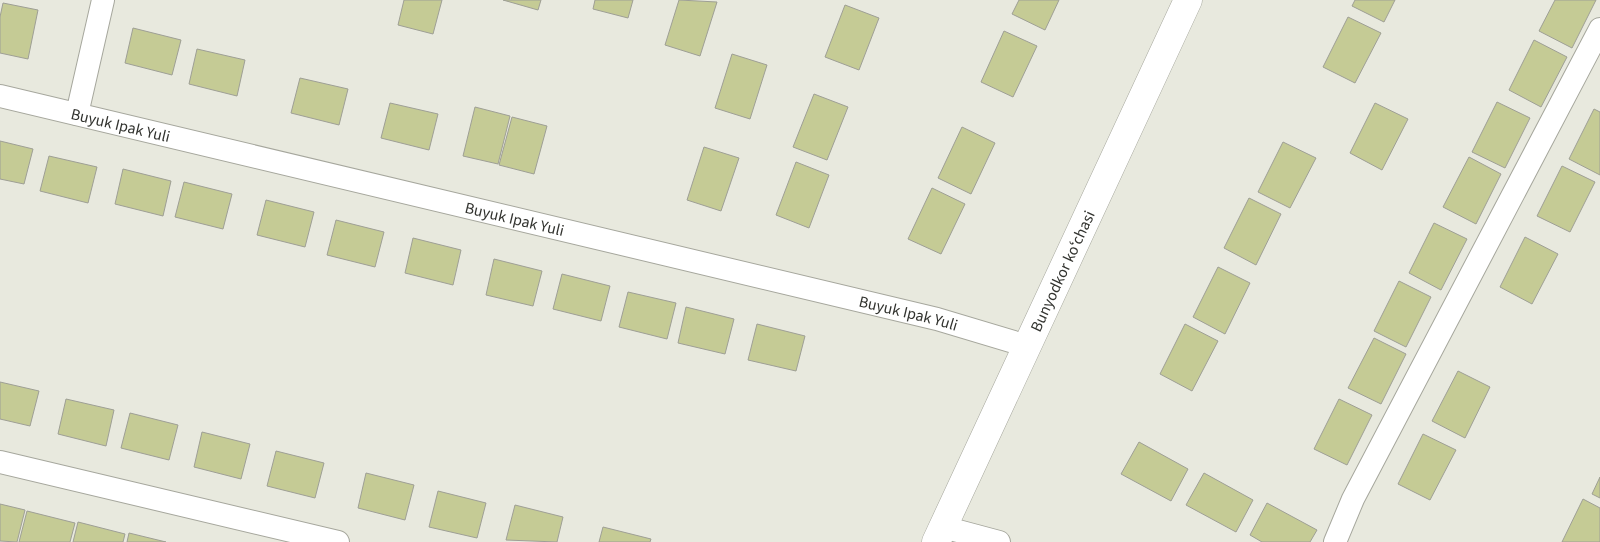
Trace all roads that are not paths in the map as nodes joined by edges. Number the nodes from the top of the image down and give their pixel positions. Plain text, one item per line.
1 (103, 0) edge
2 (1188, 0) edge
3 (1600, 29) edge
4 (0, 96) edge
5 (76, 114) junction
6 (1027, 346) junction
7 (0, 462) edge
8 (939, 535) edge
9 (338, 542) edge
10 (999, 542) edge
11 (1335, 542) edge

1 - 5 street
2 - 6 main road, Bunyodkor koʻchasi
3 - 11 street
4 - 5 street, Buyuk Ipak Yuli
5 - 6 street, Buyuk Ipak Yuli
6 - 8 main road, Bunyodkor koʻchasi
7 - 9 street
8 - 10 street

